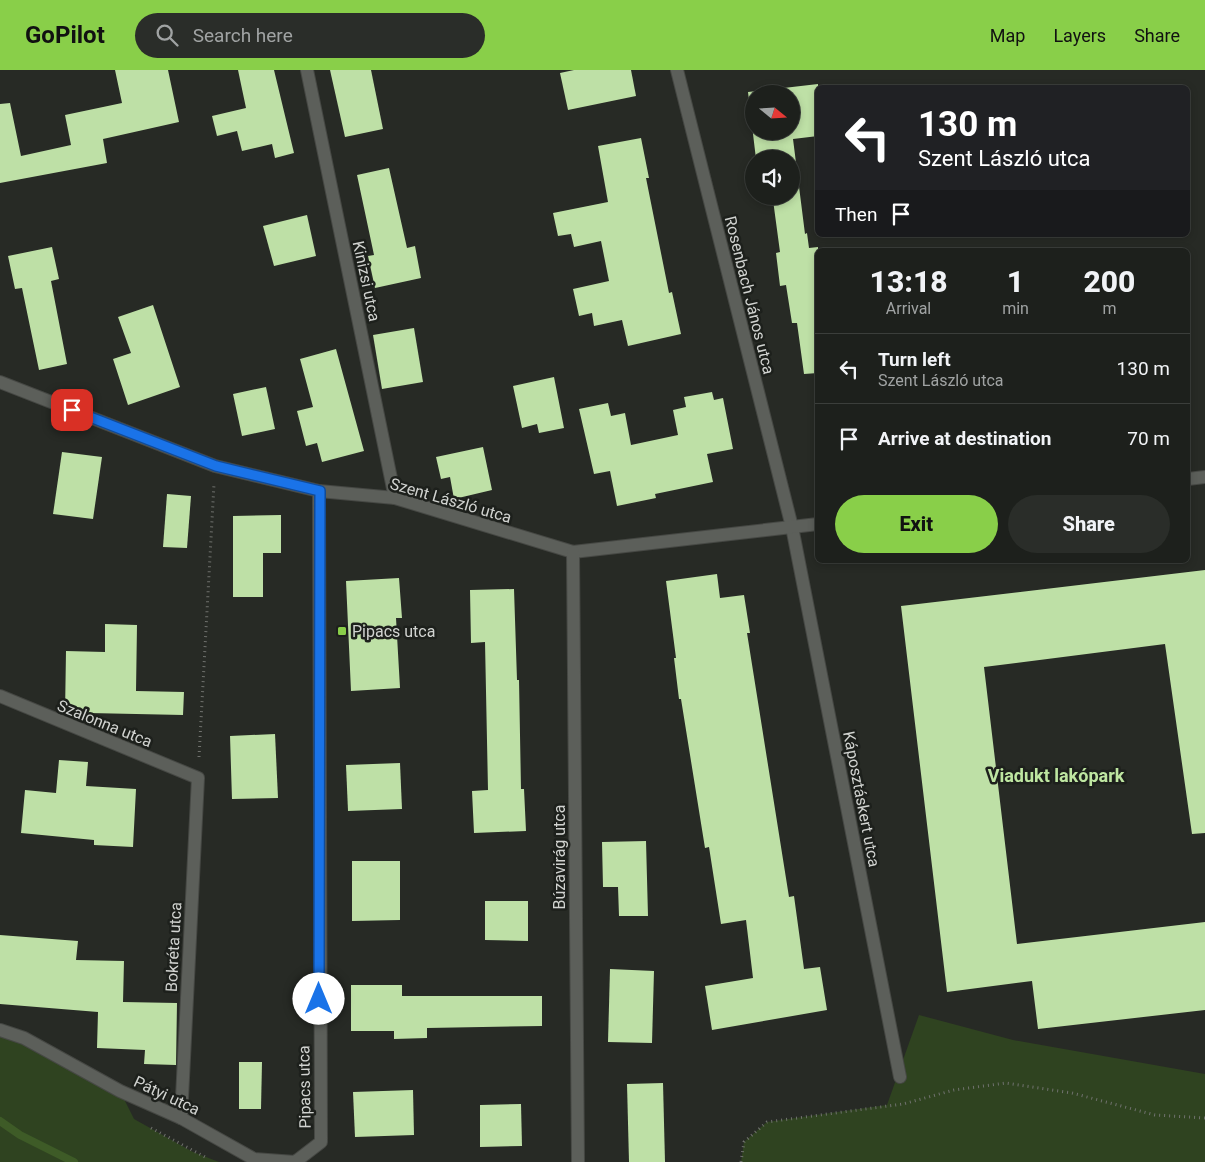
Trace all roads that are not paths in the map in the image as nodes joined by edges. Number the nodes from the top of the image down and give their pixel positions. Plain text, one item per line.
1 (307, 70) edge
2 (677, 70) edge
3 (0, 382) edge
4 (1205, 477) edge
5 (1190, 479) edge
6 (320, 491) junction
7 (395, 498) junction
8 (815, 524) edge
9 (792, 527) junction
10 (573, 552) junction
11 (0, 696) edge
12 (198, 778) joint
13 (0, 1030) edge
14 (900, 1077) dead end
15 (181, 1118) junction
16 (321, 1142) joint
17 (578, 1162) edge

1 - 7 street, Kinizsi utca
2 - 9 street, Rosenbach János utca
3 - 6 street, Szent László utca
4 - 5 street
6 - 7 street, Szent László utca
6 - 16 street, Pipacs utca
7 - 10 street, Szent László utca
8 - 9 street, Szent László utca
9 - 10 street, Szent László utca
9 - 14 street, Káposztáskert utca
10 - 17 street, Búzavirág utca
11 - 12 street, Szalonna utca
12 - 15 street, Bokréta utca
13 - 15 street, Pátyi utca
15 - 16 street, Pátyi utca

